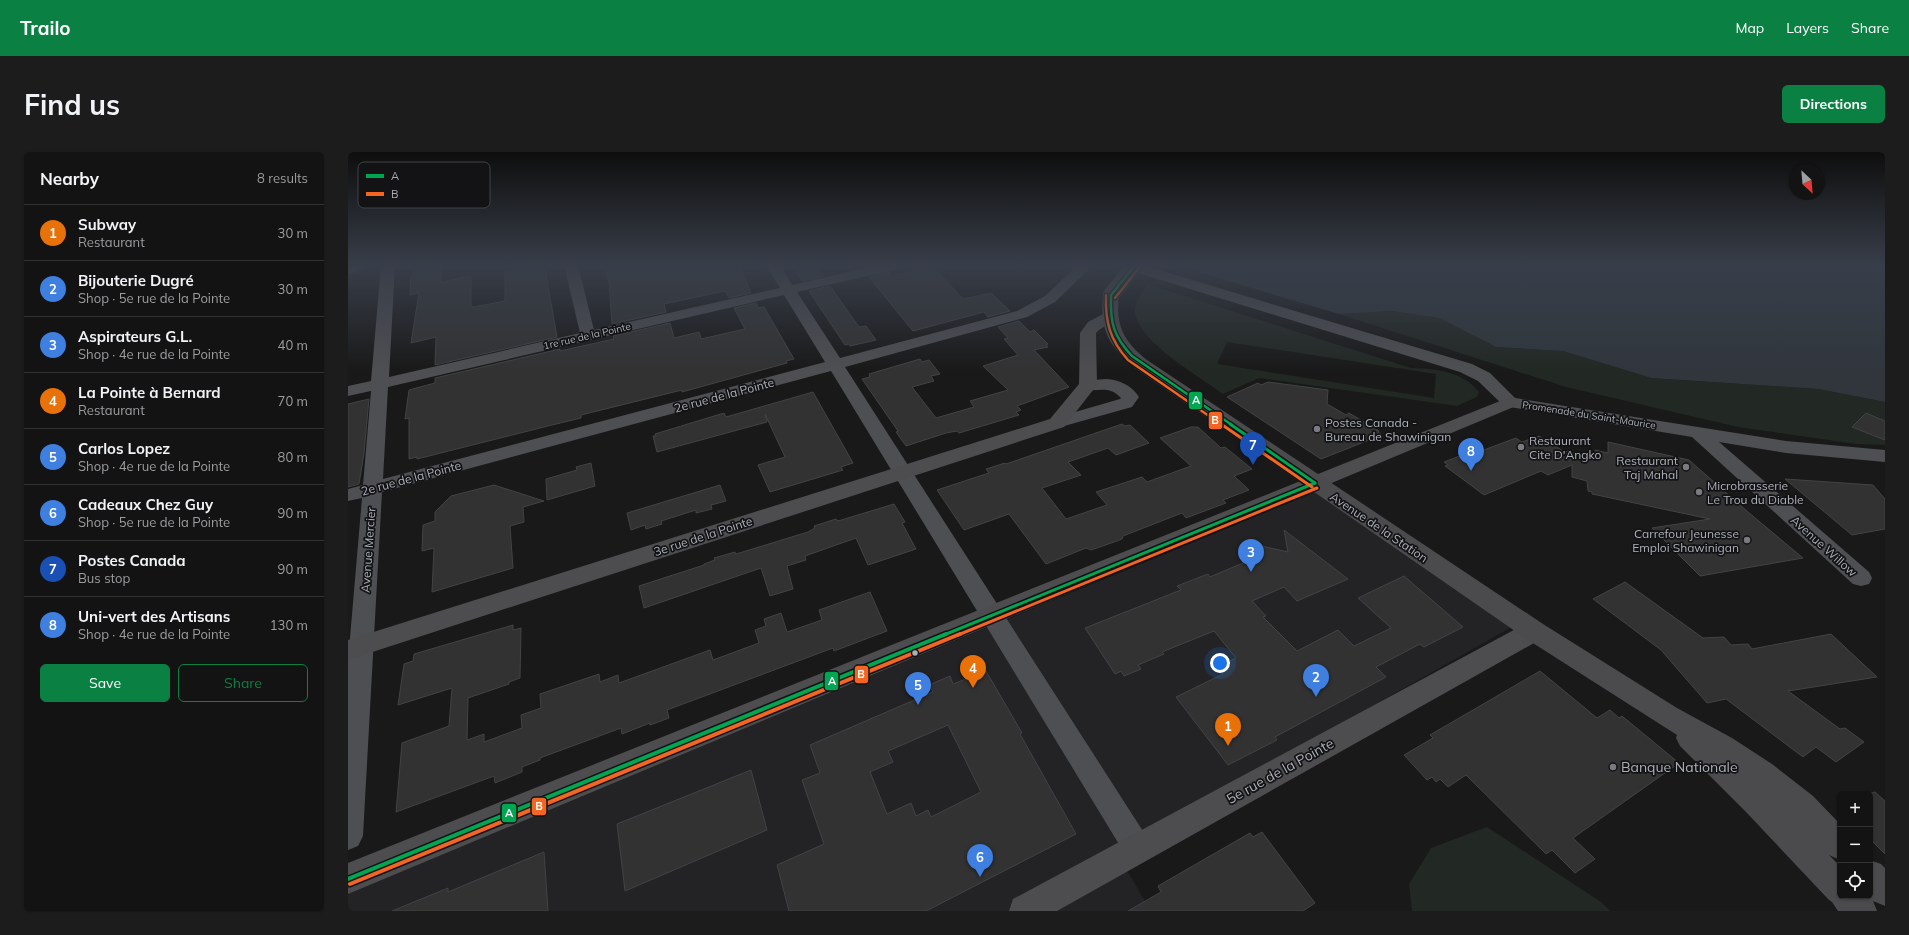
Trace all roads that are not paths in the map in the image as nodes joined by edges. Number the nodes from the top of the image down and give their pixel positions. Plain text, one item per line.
1 (386, 300) edge
2 (579, 300) edge
3 (743, 300) edge
4 (796, 300) edge
5 (1046, 300) edge
6 (1111, 300) edge
7 (1244, 300) edge
8 (1109, 316) junction
9 (588, 336) junction
10 (836, 365) junction
11 (380, 384) junction
12 (1088, 385) junction
13 (348, 391) edge
14 (1510, 402) junction
15 (1057, 423) junction
16 (1698, 433) junction
17 (1885, 456) edge
18 (903, 472) junction
19 (1315, 484) junction
20 (372, 489) junction
21 (348, 495) edge
22 (1861, 578) dead end
23 (992, 615) junction
24 (1534, 631) junction
25 (355, 648) edge
26 (1667, 716) junction
27 (348, 836) edge
28 (1837, 842) edge
29 (1138, 849) junction
30 (1873, 878) edge
31 (348, 879) edge
32 (1837, 886) edge
33 (1885, 890) edge
34 (1849, 899) edge
35 (1025, 911) edge
36 (1861, 911) edge

1 - 11 street, Avenue Mercier
2 - 9 street
3 - 9 street, 1re rue de la Pointe
4 - 10 street
5 - 10 street, 2e rue de la Pointe
6 - 8 main road, Avenue de la Station, bridge
7 - 14 street, Promenade du Saint-Maurice
8 - 12 street
8 - 19 main road, Avenue de la Station
9 - 11 street, 1re rue de la Pointe
10 - 18 street
10 - 20 street, 2e rue de la Pointe
11 - 13 street, 1re rue de la Pointe
11 - 20 street, Avenue Mercier
12 - 15 street
12 - 15 street, 3e rue de la Pointe
14 - 16 street, Promenade du Saint-Maurice
14 - 19 street
15 - 18 street, 3e rue de la Pointe
16 - 17 street, Promenade du Saint-Maurice
16 - 22 street, Avenue Willow
18 - 23 street
18 - 25 street, 3e rue de la Pointe
19 - 23 street
19 - 24 main road, Avenue de la Station
20 - 21 street, 2e rue de la Pointe
20 - 25 street, Avenue Mercier
23 - 29 street
23 - 31 street
24 - 26 main road, Avenue de la Station
24 - 29 street, 5e rue de la Pointe
25 - 27 street, Avenue Mercier
26 - 28 main road, Avenue de la Station
26 - 32 main road, Avenue de la Station
29 - 35 street, 5e rue de la Pointe
30 - 33 main road
34 - 36 main road

